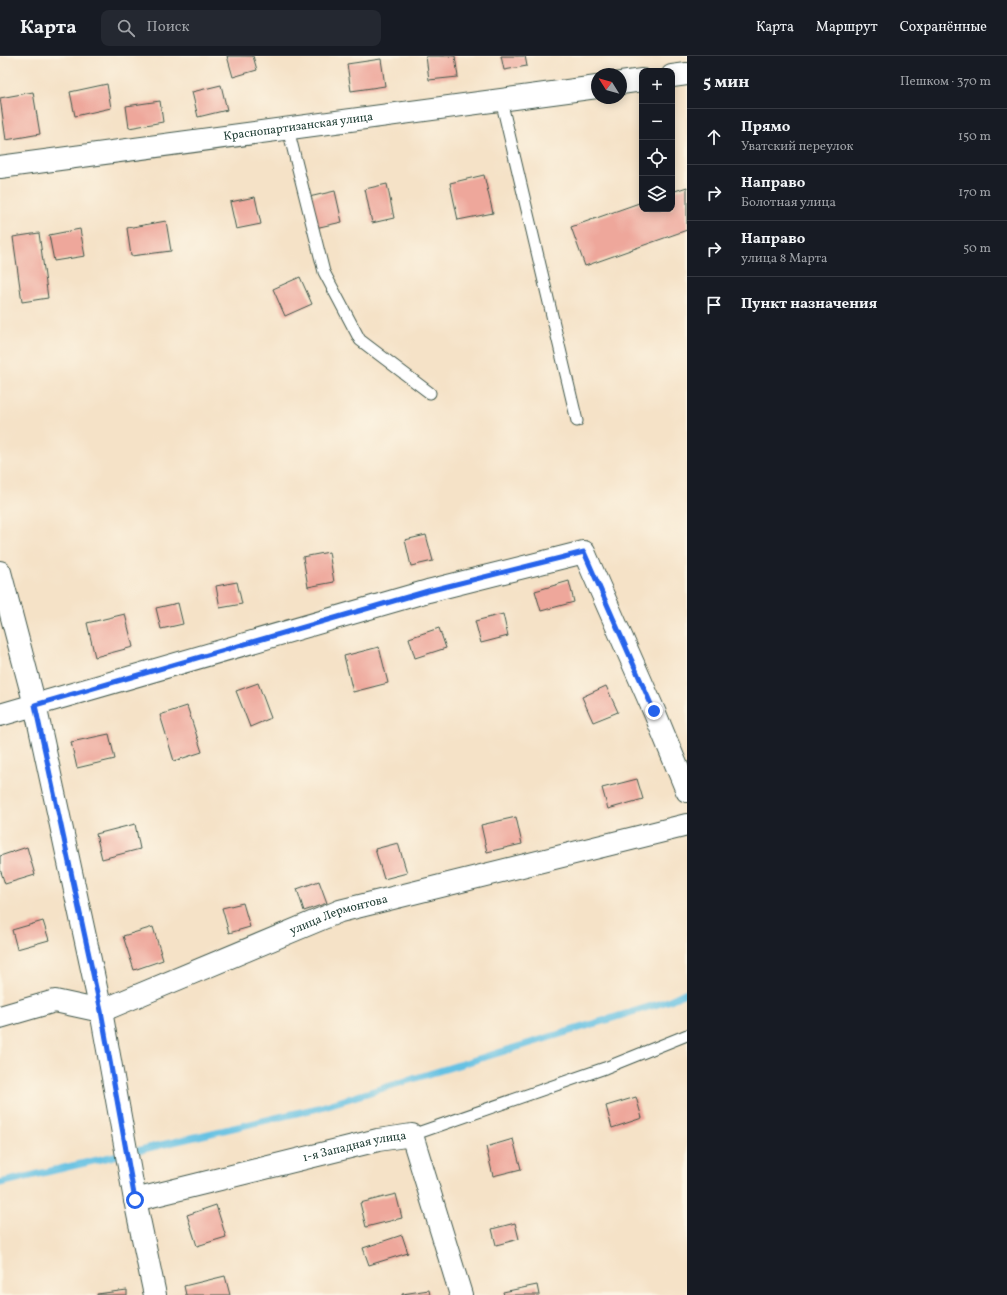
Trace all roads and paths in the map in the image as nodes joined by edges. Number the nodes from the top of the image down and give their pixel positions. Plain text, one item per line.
1 (687, 74) edge
2 (675, 76) edge
3 (639, 80) edge
4 (627, 82) edge
5 (591, 88) edge
6 (501, 100) junction
7 (288, 129) junction
8 (0, 167) edge
9 (430, 393) dead end
10 (577, 421) dead end
11 (0, 572) edge
12 (35, 705) junction
13 (0, 715) edge
14 (687, 791) edge
15 (687, 825) edge
16 (101, 1011) junction
17 (0, 1017) edge
18 (687, 1035) edge
19 (412, 1135) junction
20 (135, 1200) junction
21 (155, 1295) edge
22 (461, 1295) edge

1 - 2 street
3 - 4 street
5 - 6 street, Краснопартизанская улица
6 - 7 street, Краснопартизанская улица
6 - 10 lane
7 - 8 street, Краснопартизанская улица
7 - 9 lane
11 - 12 street
12 - 13 street
12 - 14 street
12 - 16 street
15 - 16 street, улица Лермонтова
16 - 17 street
16 - 20 street
18 - 19 lane
19 - 20 street, 1-я Западная улица
19 - 22 street, 1-я Западная улица
20 - 21 street

